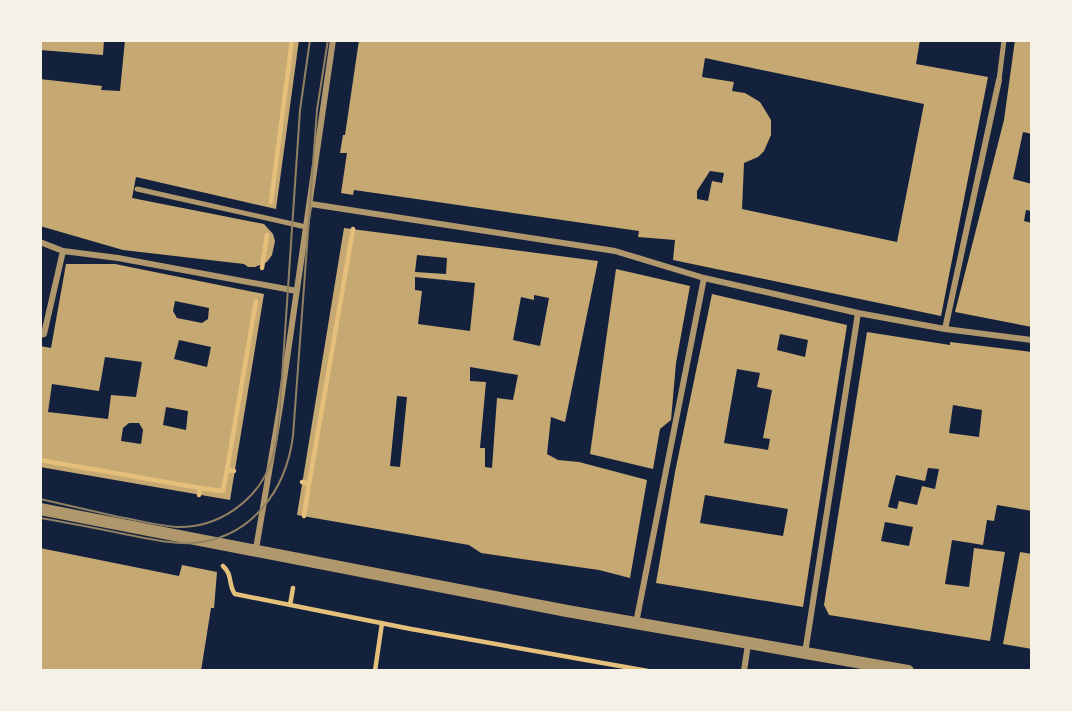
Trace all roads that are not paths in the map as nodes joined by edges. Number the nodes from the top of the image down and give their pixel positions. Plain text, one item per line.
1 (333, 40) edge
2 (1004, 40) edge
3 (999, 80) joint
4 (137, 189) dead end
5 (311, 204) junction
6 (306, 226) junction
7 (40, 242) edge
8 (64, 251) junction
9 (704, 278) junction
10 (297, 291) junction
11 (858, 313) junction
12 (945, 329) junction
13 (40, 335) edge
14 (1032, 340) edge
15 (40, 509) edge
16 (256, 549) junction
17 (636, 623) junction
18 (748, 644) junction
19 (805, 653) junction
20 (744, 671) edge
21 (908, 671) edge

1 - 5 street
2 - 3 lane
3 - 12 street
4 - 6 lane
5 - 6 street
5 - 9 street
6 - 10 street
7 - 8 street
8 - 10 street
8 - 13 street
9 - 11 street
9 - 17 street
10 - 16 street
11 - 12 street
11 - 19 street
12 - 14 street
15 - 16 street
16 - 17 street
17 - 18 street
18 - 19 street
18 - 20 street
19 - 21 street

